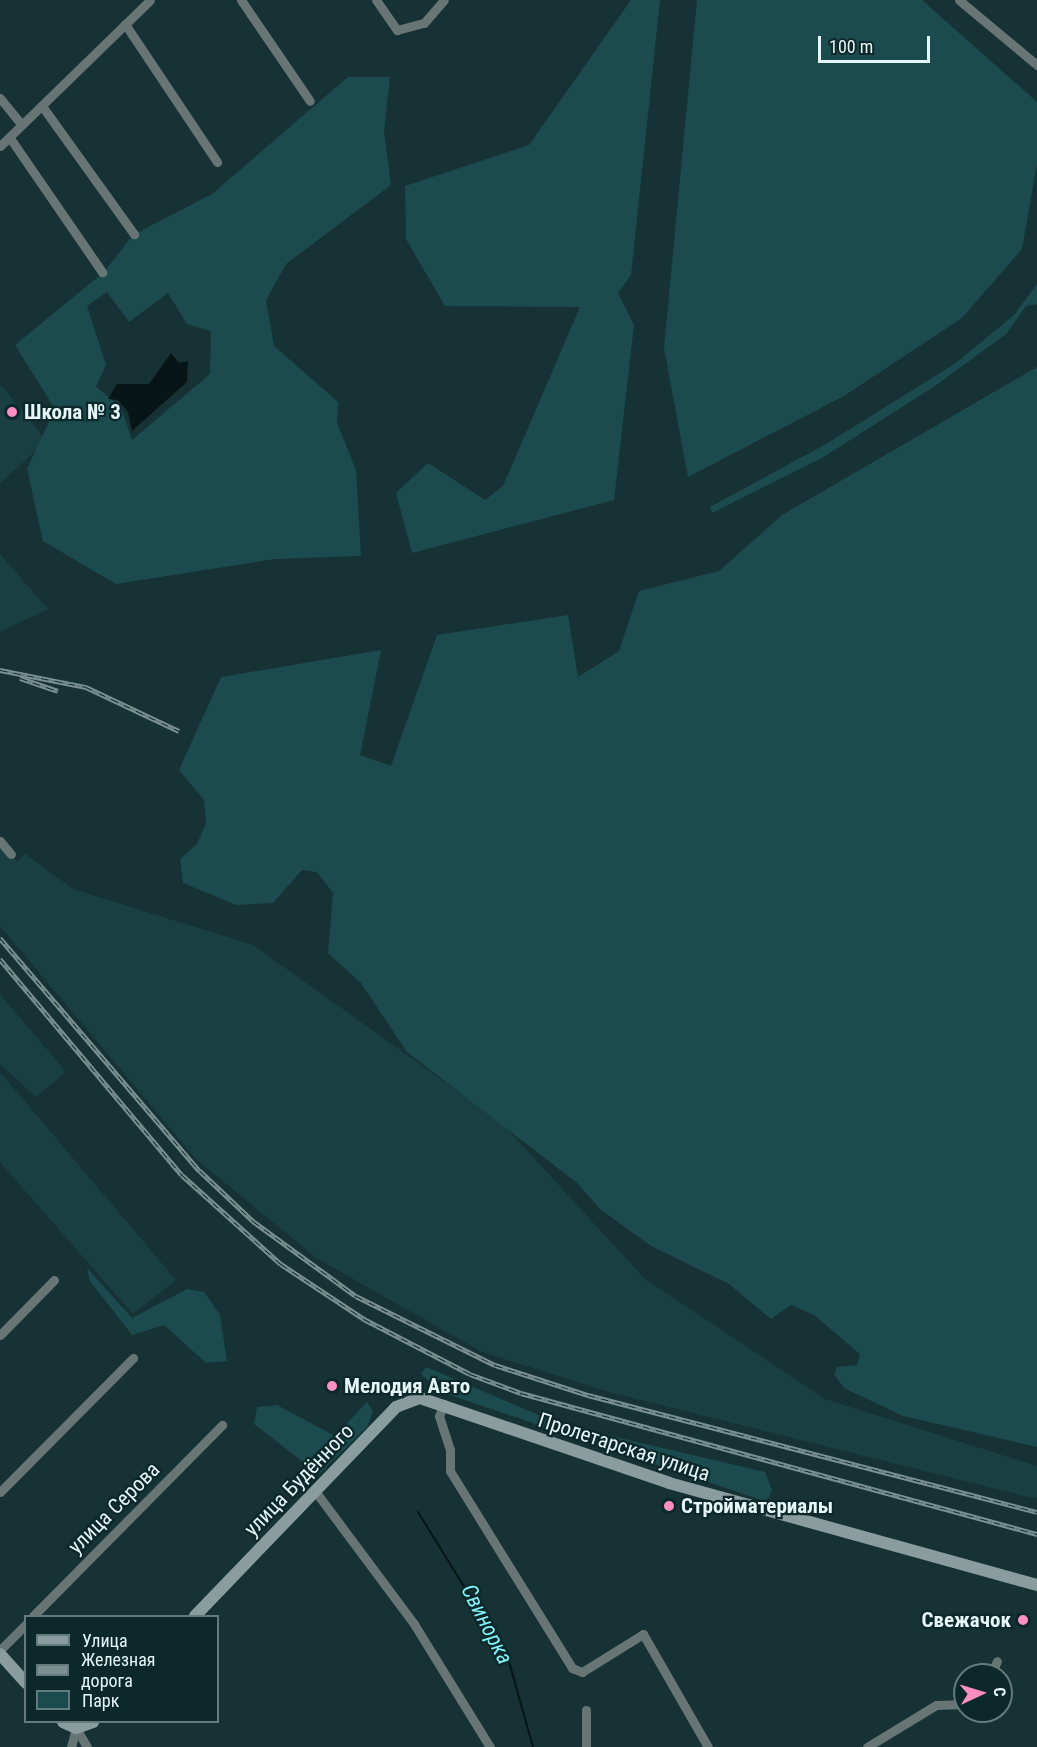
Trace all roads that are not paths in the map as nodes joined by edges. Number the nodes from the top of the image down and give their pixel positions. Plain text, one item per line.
1 (150, 0) edge
2 (241, 0) edge
3 (376, 0) edge
4 (444, 0) edge
5 (959, 0) edge
6 (125, 24) junction
7 (1037, 65) edge
8 (0, 98) edge
9 (310, 101) dead end
10 (42, 106) junction
11 (21, 124) junction
12 (10, 138) junction
13 (0, 146) edge
14 (217, 162) dead end
15 (134, 234) dead end
16 (102, 272) dead end
17 (0, 841) edge
18 (11, 854) dead end
19 (54, 1280) dead end
20 (0, 1335) edge
21 (133, 1358) dead end
22 (444, 1404) junction
23 (222, 1425) dead end
24 (315, 1491) junction
25 (0, 1492) edge
26 (1037, 1585) edge
27 (35, 1615) edge
28 (197, 1615) edge
29 (24, 1626) edge
30 (1, 1655) edge
31 (24, 1681) edge
32 (953, 1704) edge
33 (586, 1710) dead end
34 (65, 1723) edge
35 (90, 1723) edge
36 (76, 1728) junction
37 (71, 1747) edge
38 (87, 1747) edge
39 (490, 1747) edge
40 (586, 1747) edge
41 (708, 1747) edge
42 (867, 1747) edge

1 - 6 street
2 - 9 street
3 - 4 street
5 - 7 street
6 - 10 street
6 - 14 street
8 - 11 street
10 - 11 street
10 - 15 street
11 - 12 street
12 - 13 street
12 - 16 street
17 - 18 street
19 - 20 street
21 - 25 street
22 - 24 main road, улица Будённого
22 - 26 main road, Пролетарская улица
22 - 41 street
23 - 27 street, улица Серова
24 - 28 main road, улица Будённого
24 - 39 street
29 - 30 street
30 - 31 main road
32 - 42 street
33 - 40 street
34 - 36 main road
35 - 36 main road
36 - 37 street
36 - 38 street

